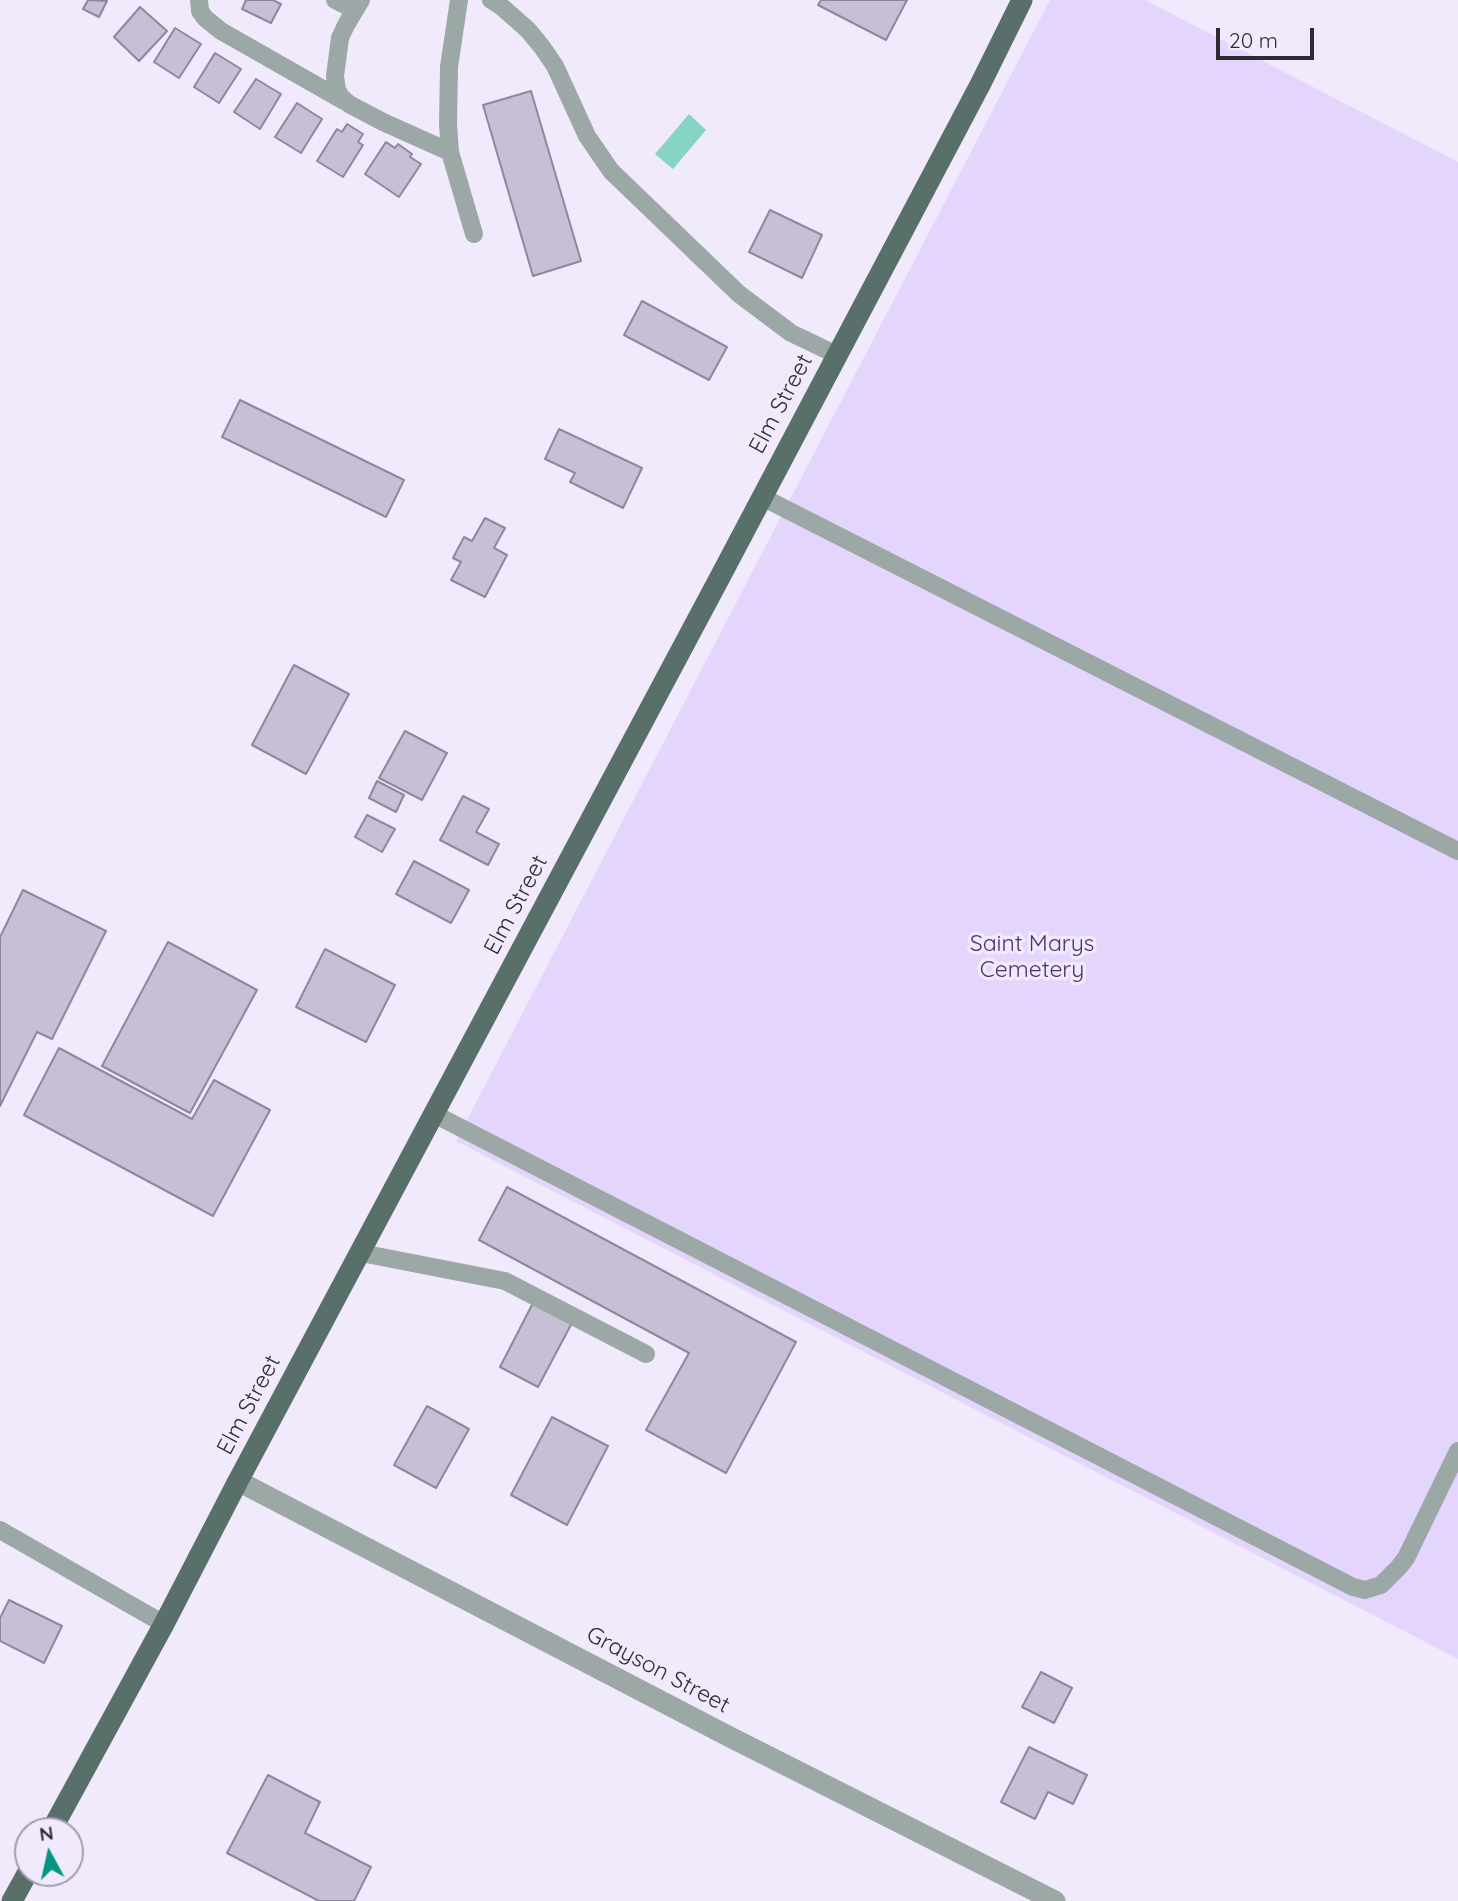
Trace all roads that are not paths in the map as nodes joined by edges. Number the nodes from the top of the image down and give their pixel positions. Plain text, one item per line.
1 (199, 0) edge
2 (335, 0) edge
3 (459, 0) edge
4 (491, 0) edge
5 (1022, 0) edge
6 (358, 5) edge
7 (349, 104) junction
8 (450, 152) junction
9 (474, 234) dead end
10 (836, 355) junction
11 (762, 497) junction
12 (1458, 851) edge
13 (434, 1114) junction
14 (360, 1253) junction
15 (646, 1353) dead end
16 (1458, 1451) edge
17 (238, 1480) junction
18 (0, 1530) edge
19 (163, 1624) junction
20 (59, 1817) edge
21 (1055, 1901) edge

1 - 7 lane
2 - 6 lane
3 - 8 lane
4 - 10 lane
5 - 10 main road, Elm Street
6 - 7 lane
7 - 8 lane
8 - 9 lane
10 - 11 main road, Elm Street
11 - 12 lane
11 - 13 main road, Elm Street
13 - 14 main road, Elm Street
13 - 16 lane
14 - 15 lane
14 - 17 main road, Elm Street
17 - 19 main road, Elm Street
17 - 21 street, Grayson Street
18 - 19 lane
19 - 20 main road, Elm Street

